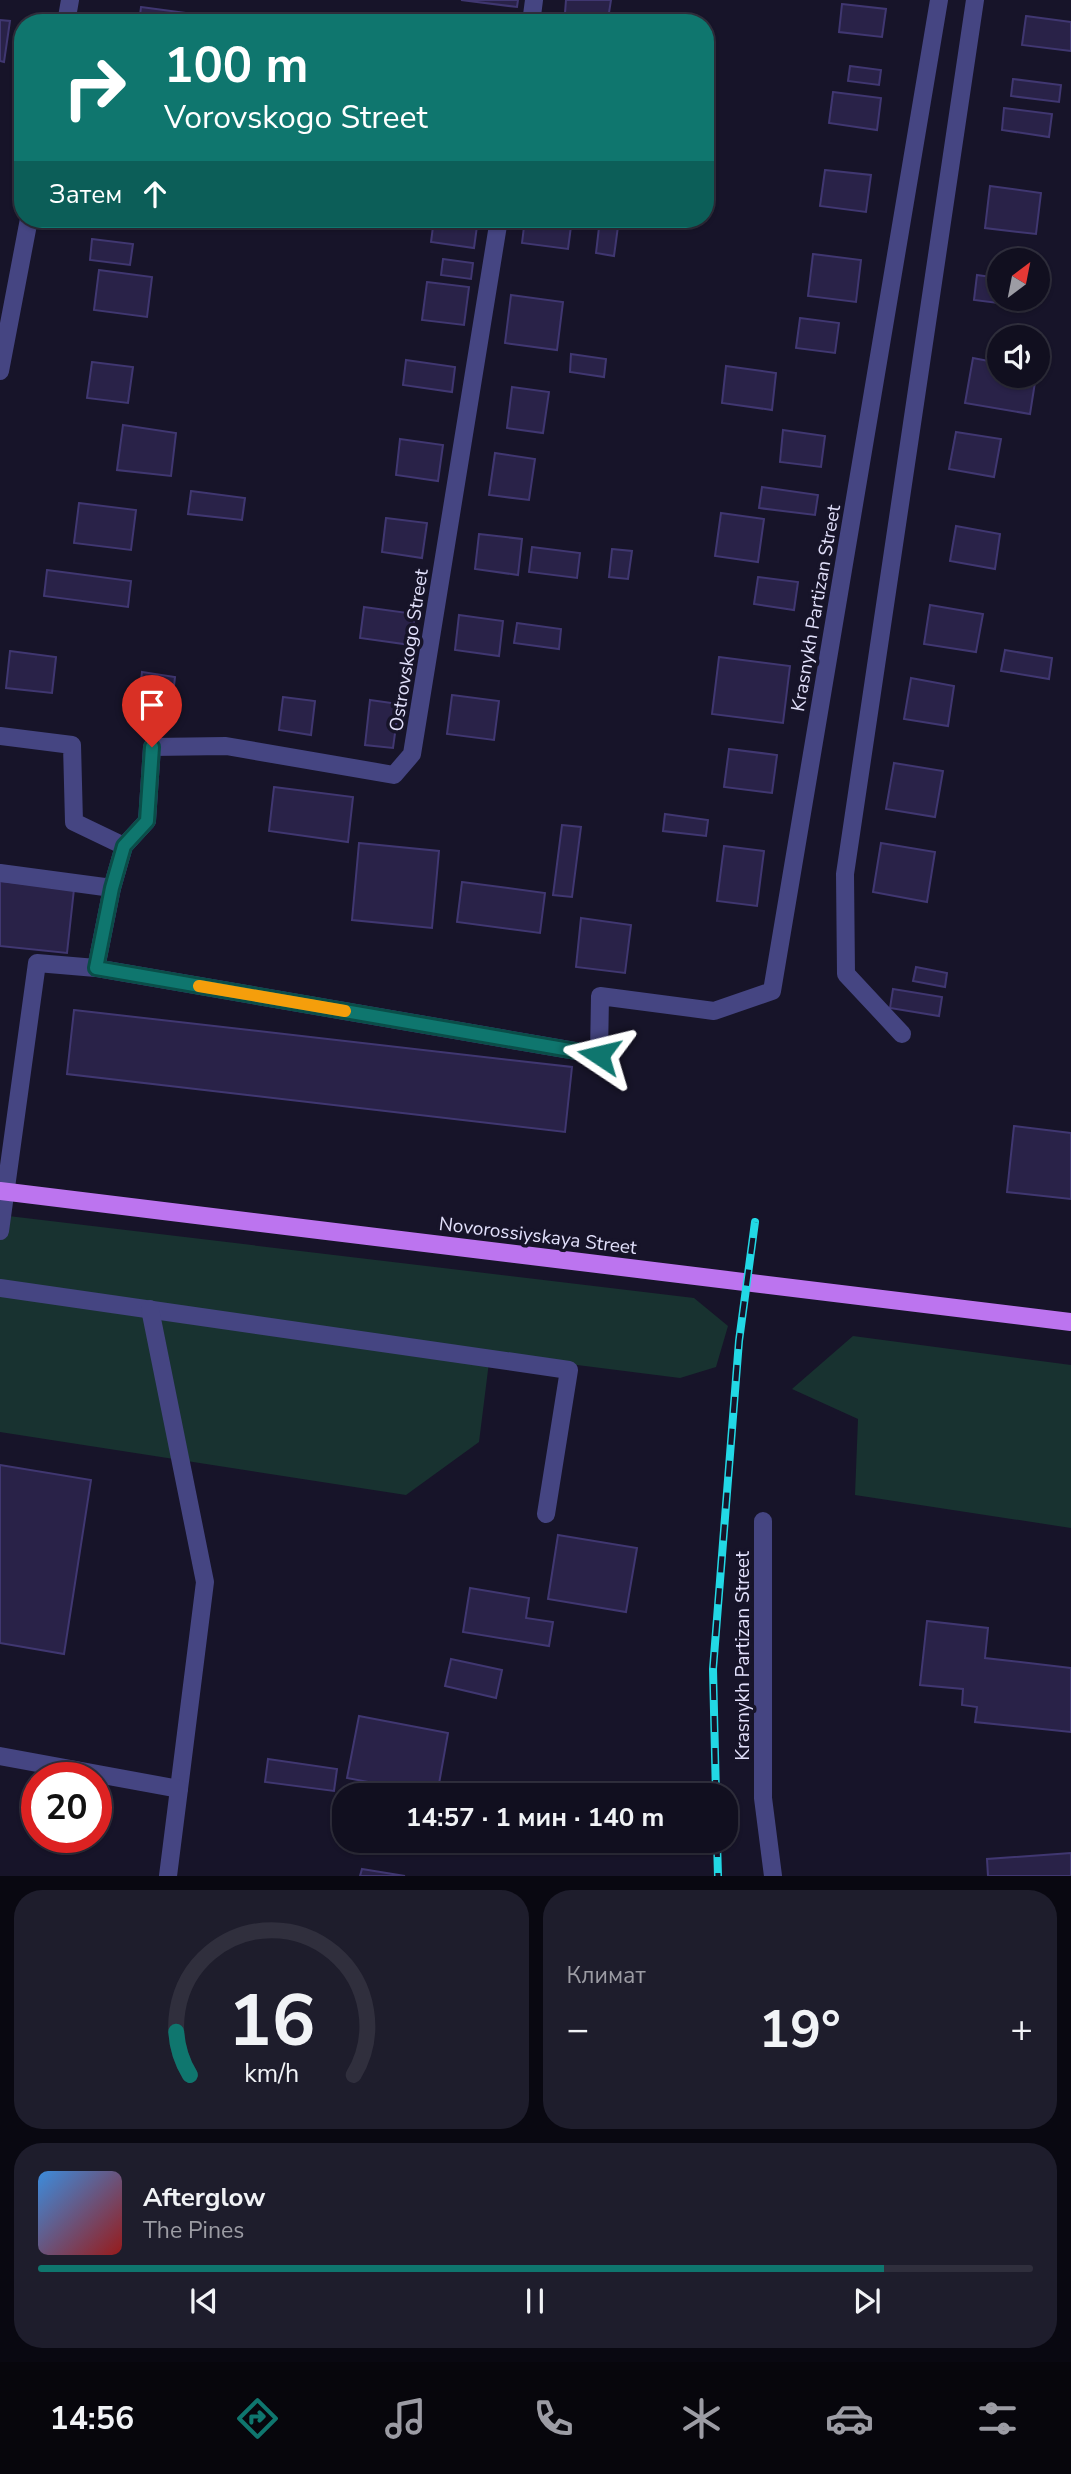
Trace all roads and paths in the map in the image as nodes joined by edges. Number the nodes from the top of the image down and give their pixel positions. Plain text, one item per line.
1 (939, 0) edge
2 (975, 0) edge
3 (27, 228) edge
4 (498, 228) edge
5 (0, 371) edge
6 (0, 736) edge
7 (124, 846) junction
8 (0, 873) edge
9 (112, 888) junction
10 (96, 968) junction
11 (902, 1034) dead end
12 (3, 1191) edge
13 (0, 1231) edge
14 (0, 1288) edge
15 (150, 1309) junction
16 (1071, 1322) edge
17 (546, 1514) dead end
18 (763, 1521) dead end
19 (0, 1756) edge
20 (179, 1789) junction
21 (168, 1875) edge
22 (773, 1875) edge

1 - 10 street, Krasnykh Partizan Street
2 - 11 street
3 - 5 street
4 - 7 street, Ostrovskogo Street
6 - 7 street
7 - 9 street
8 - 9 street
9 - 10 street
10 - 12 street
12 - 13 street
12 - 16 main road, Novorossiyskaya Street
14 - 15 street
15 - 17 street
15 - 20 street
18 - 22 street, Krasnykh Partizan Street
19 - 20 street
20 - 21 street

